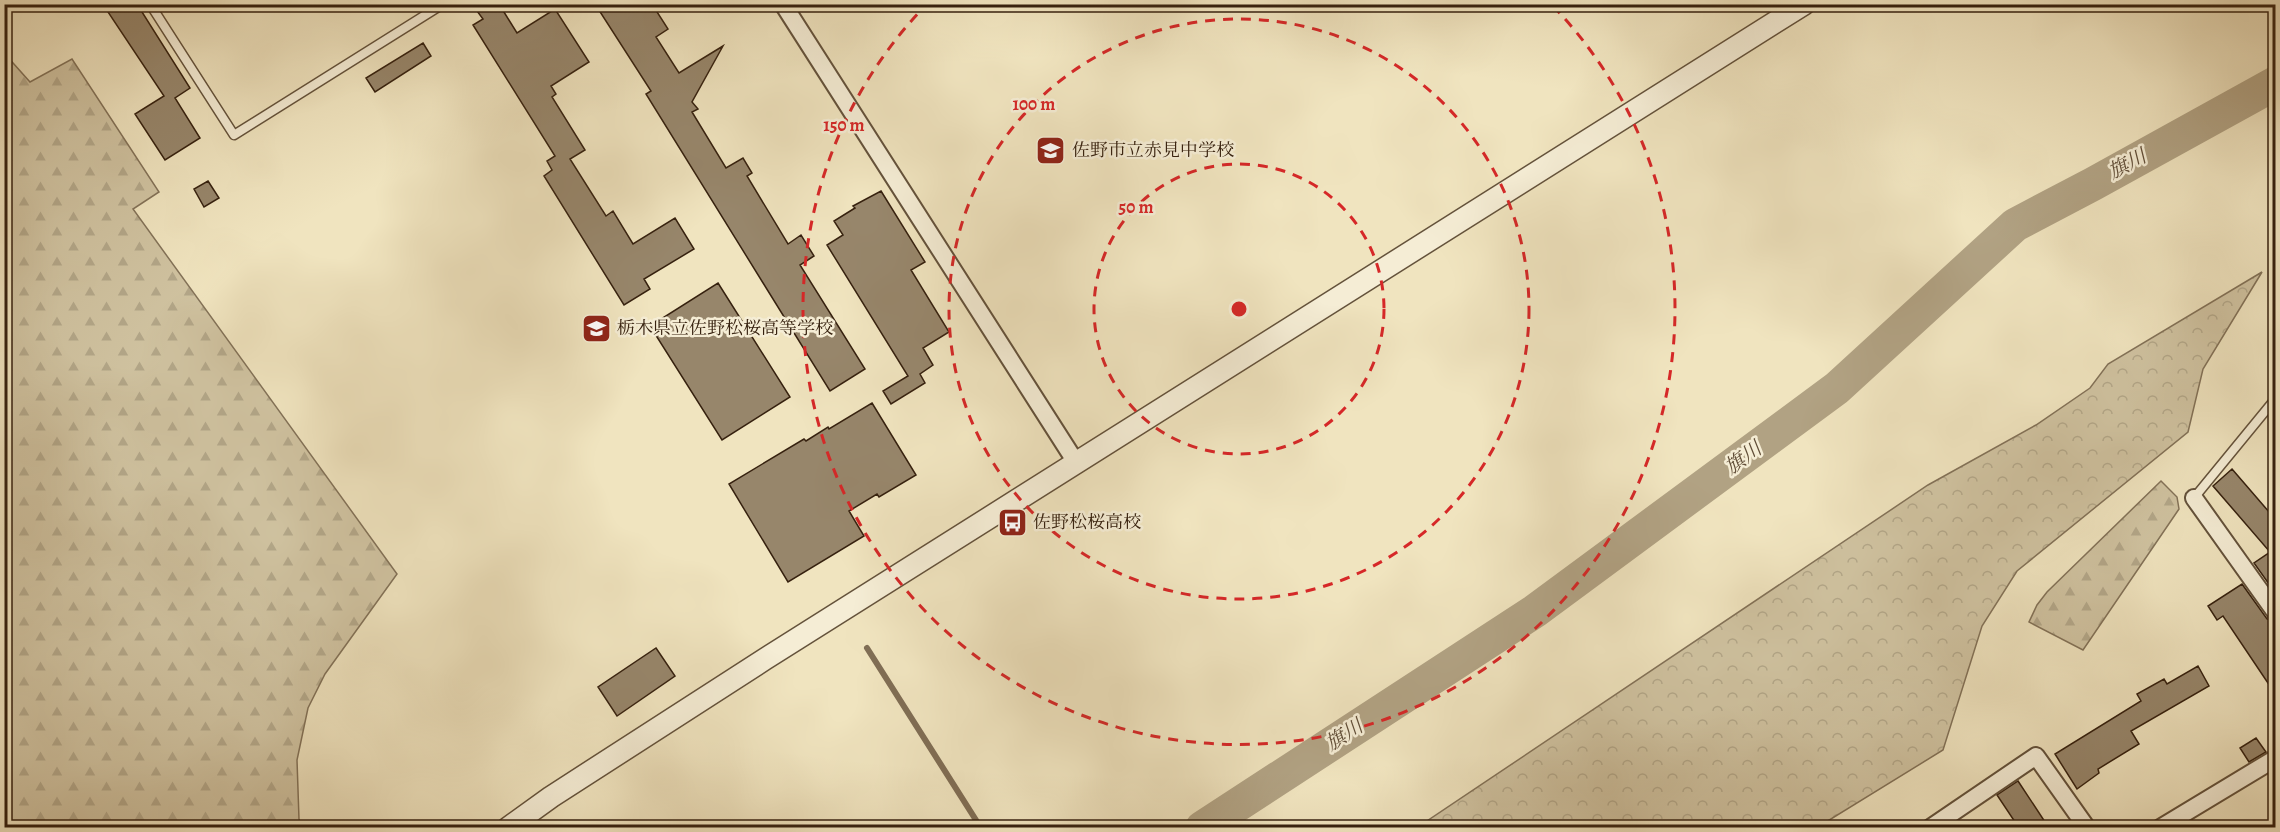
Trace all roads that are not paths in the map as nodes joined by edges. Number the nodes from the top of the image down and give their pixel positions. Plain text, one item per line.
1 (150, 4) edge
2 (443, 4) edge
3 (783, 4) edge
4 (1804, 4) edge
5 (2276, 398) edge
6 (1077, 464) junction
7 (2194, 498) joint
8 (2276, 613) edge
9 (2276, 758) edge
10 (508, 828) edge
11 (1930, 828) edge
12 (2087, 828) edge
13 (2160, 828) edge

1 - 2 lane
3 - 6 street
4 - 6 street
5 - 7 lane
6 - 10 street
7 - 8 street
9 - 13 street
11 - 12 street

